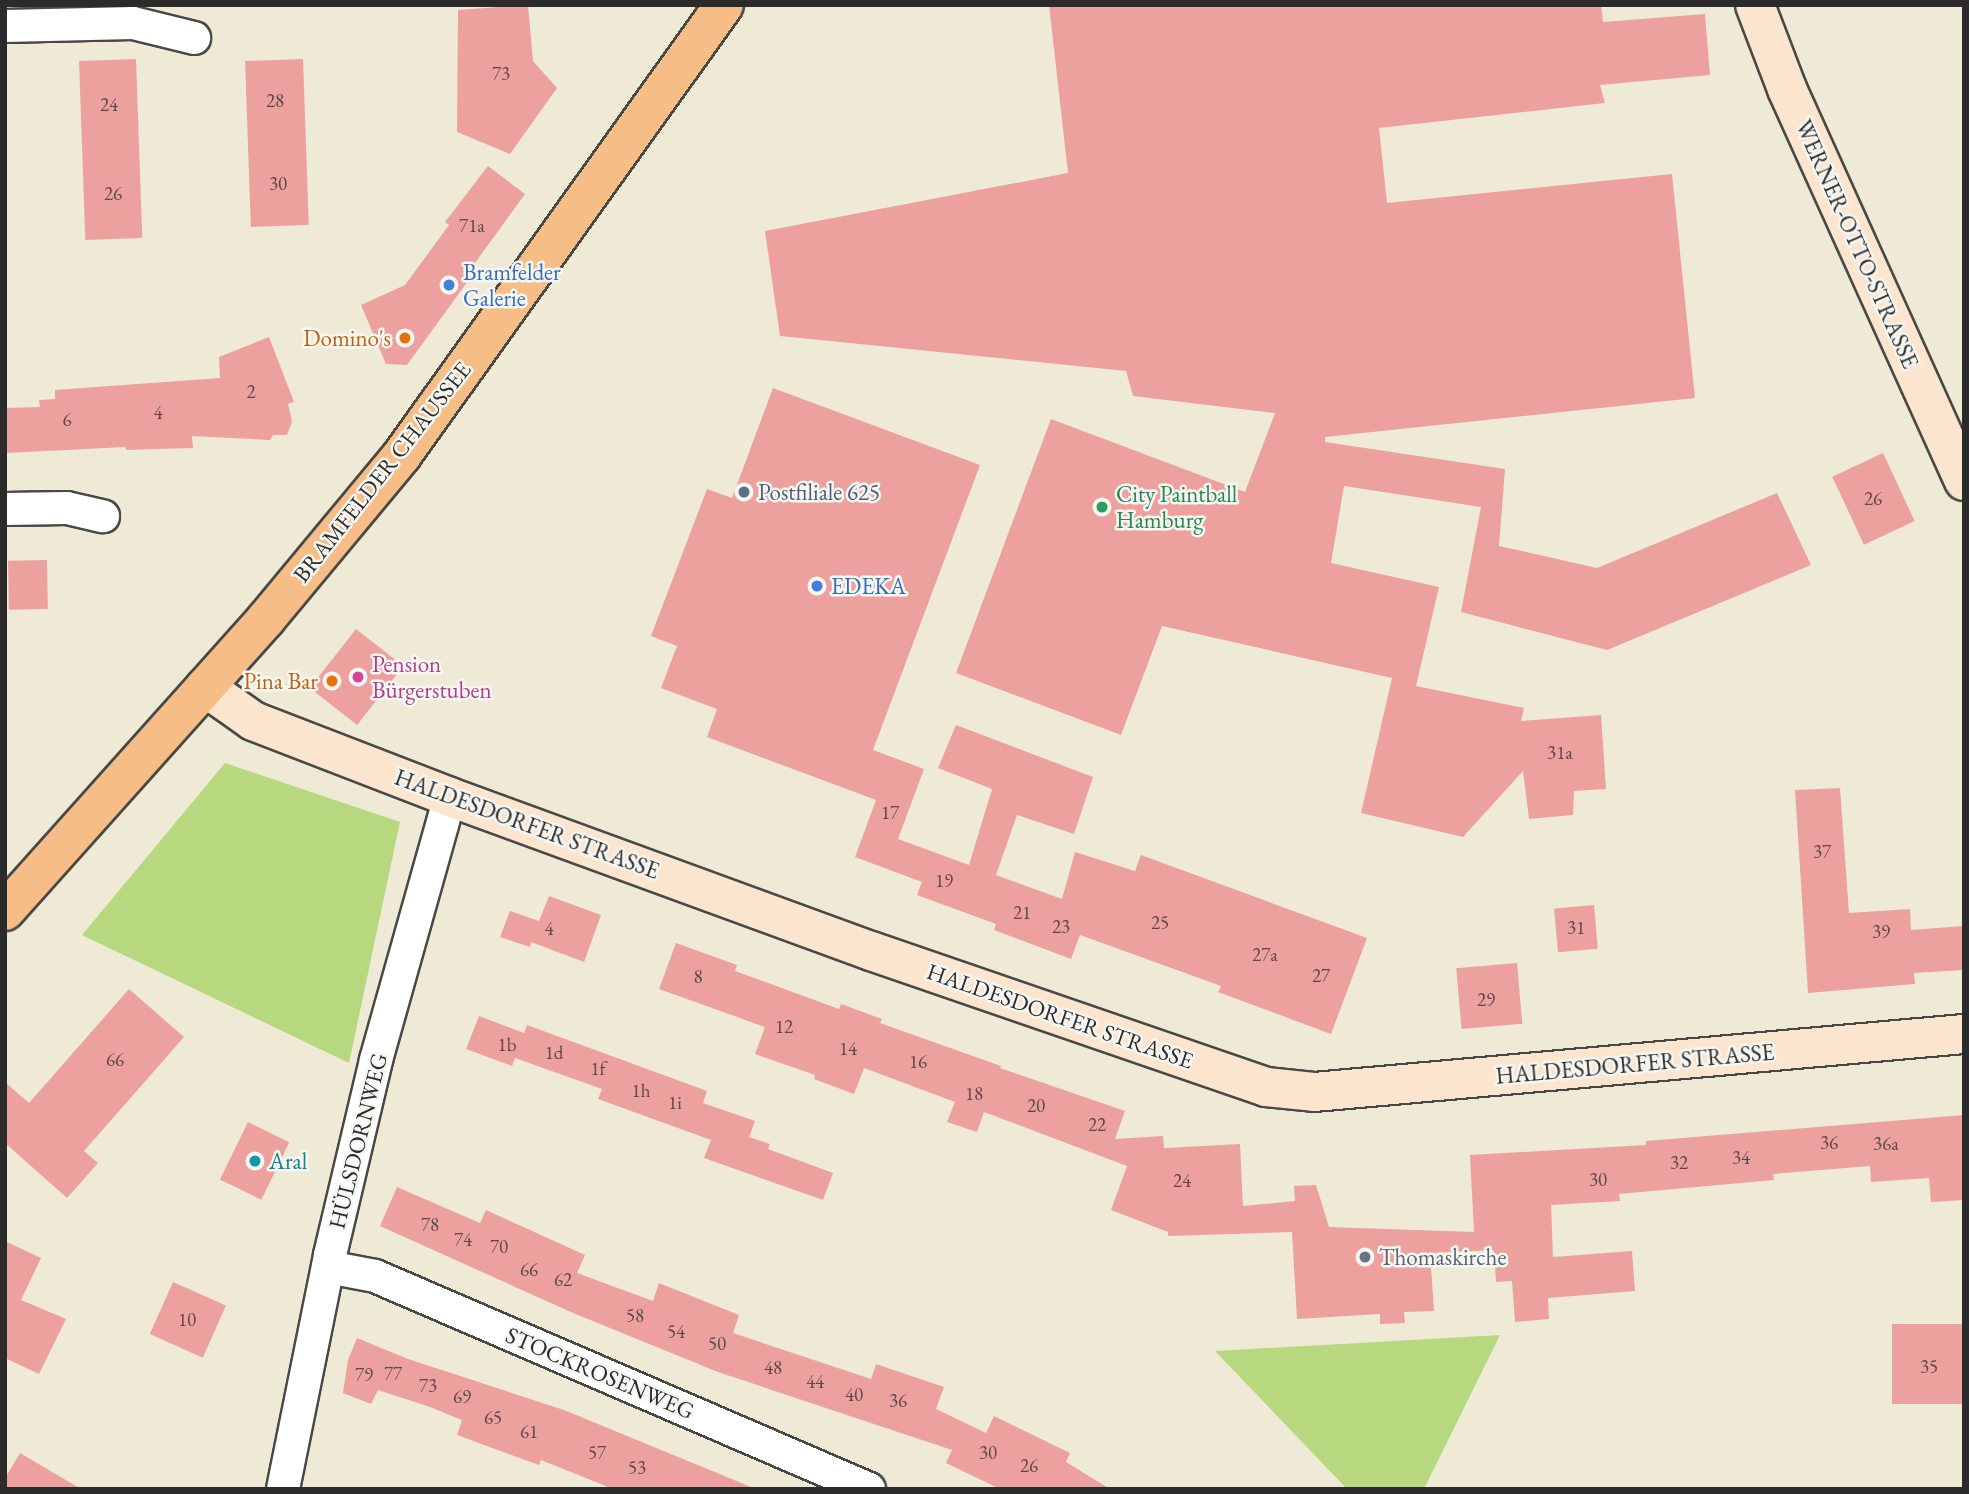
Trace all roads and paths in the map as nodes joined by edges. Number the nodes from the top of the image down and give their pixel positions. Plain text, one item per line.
1 (724, 5) edge
2 (1755, 5) edge
3 (5, 26) edge
4 (194, 38) dead end
5 (1964, 481) edge
6 (5, 509) edge
7 (103, 516) dead end
8 (205, 687) junction
9 (450, 797) junction
10 (5, 911) edge
11 (1964, 1034) edge
12 (328, 1267) junction
13 (283, 1489) edge
14 (869, 1489) edge

1 - 8 main road, BRAMFELDER CHAUSSEE
2 - 5 street, WERNER-OTTO-STRASSE
3 - 4 street
6 - 7 street
8 - 9 street, HALDESDORFER STRASSE
8 - 10 main road, BRAMFELDER CHAUSSEE
9 - 11 street, HALDESDORFER STRASSE
9 - 12 street, HÜLSDORNWEG
12 - 13 street, HÜLSDORNWEG
12 - 14 street, STOCKROSENWEG

